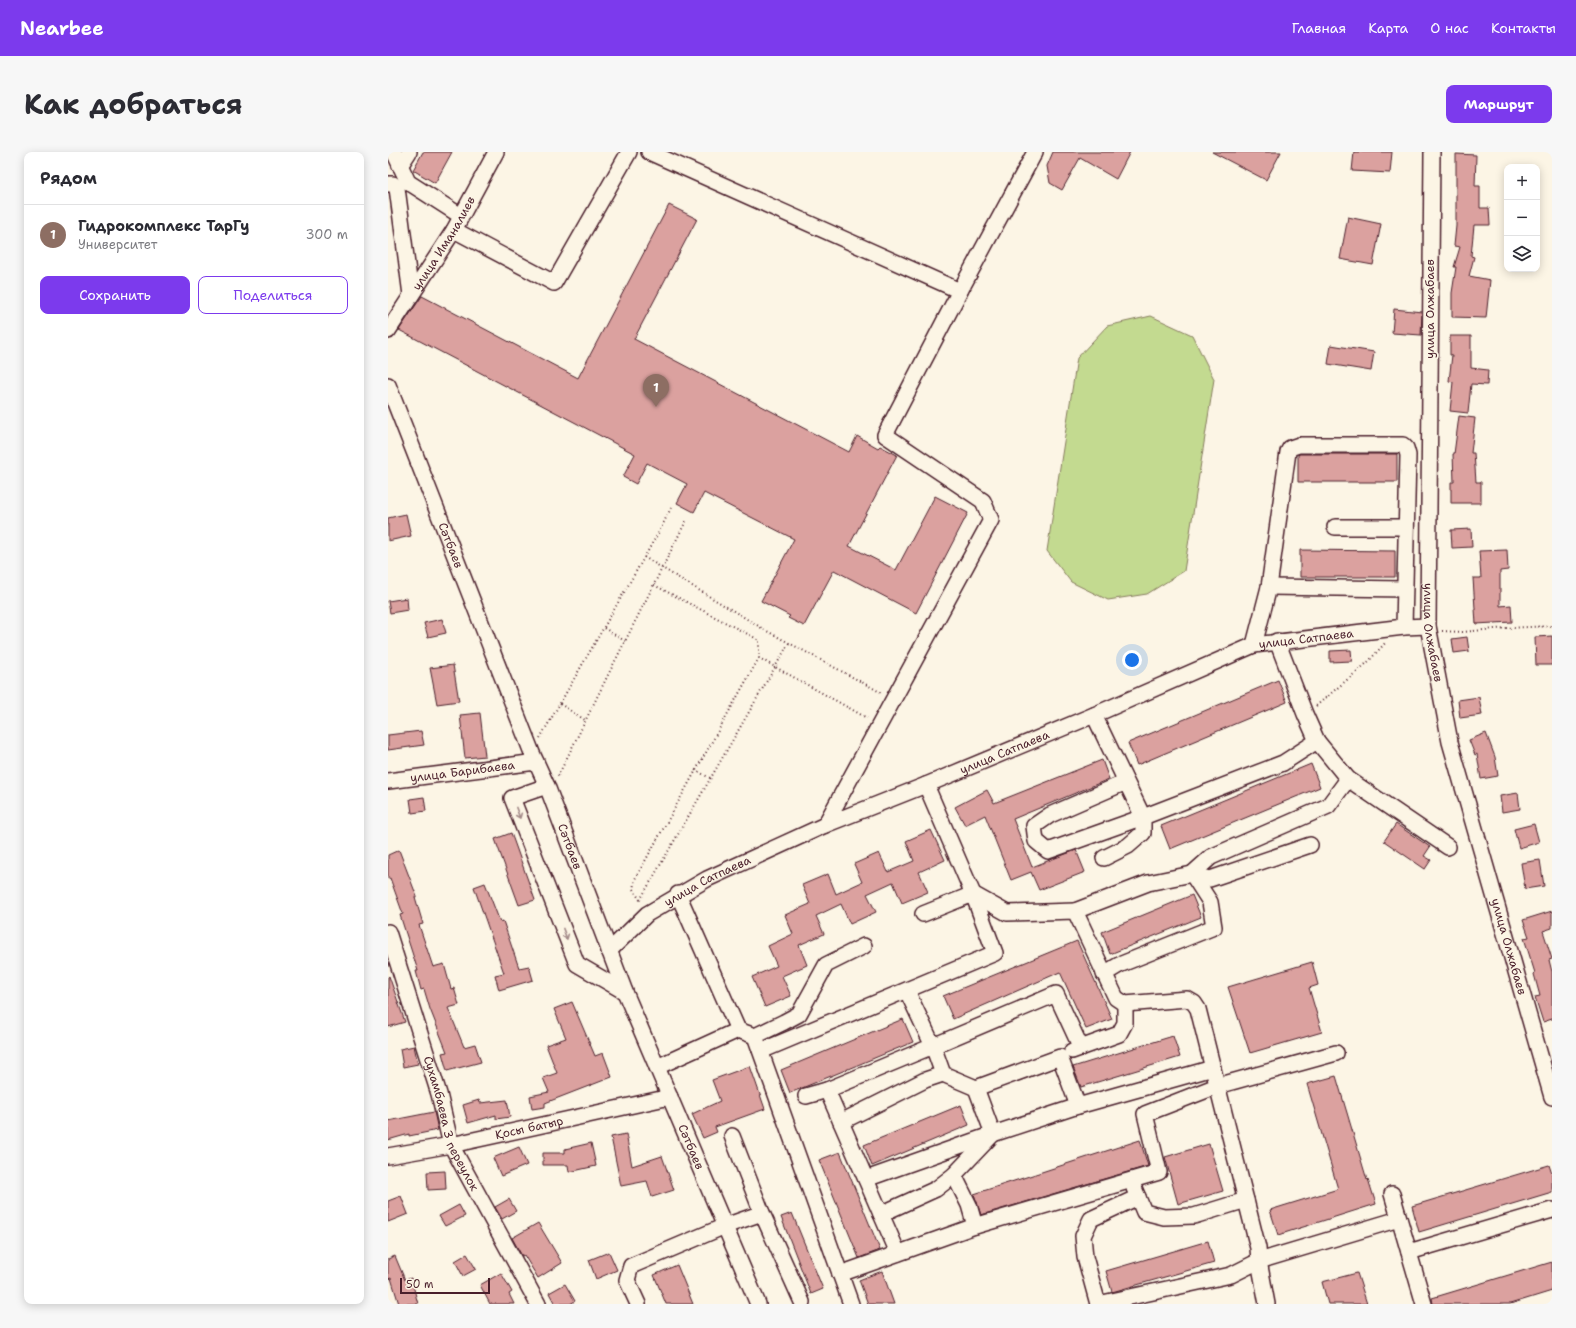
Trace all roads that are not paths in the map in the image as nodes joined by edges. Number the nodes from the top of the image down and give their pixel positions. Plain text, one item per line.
1 (394, 152) edge
2 (409, 152) edge
3 (496, 152) edge
4 (629, 152) edge
5 (648, 152) edge
6 (1035, 152) edge
7 (1432, 152) edge
8 (400, 166) junction
9 (388, 184) edge
10 (457, 223) junction
11 (960, 291) junction
12 (411, 295) junction
13 (388, 331) edge
14 (388, 386) edge
15 (1335, 527) dead end
16 (1406, 527) junction
17 (1269, 586) junction
18 (1404, 589) junction
19 (1428, 626) junction
20 (1404, 627) junction
21 (1278, 641) junction
22 (1254, 645) junction
23 (1094, 715) junction
24 (1317, 741) junction
25 (534, 758) junction
26 (1348, 779) junction
27 (388, 780) edge
28 (1126, 782) junction
29 (926, 785) junction
30 (548, 790) junction
31 (1143, 817) junction
32 (825, 825) junction
33 (1310, 845) dead end
34 (1448, 847) dead end
35 (1104, 858) dead end
36 (1192, 874) junction
37 (678, 894) junction
38 (973, 894) junction
39 (1075, 911) junction
40 (923, 914) dead end
41 (388, 932) edge
42 (864, 946) dead end
43 (608, 951) junction
44 (1104, 974) junction
45 (907, 991) junction
46 (626, 992) junction
47 (1125, 1004) junction
48 (738, 1030) junction
49 (755, 1036) junction
50 (933, 1046) junction
51 (1080, 1048) junction
52 (761, 1051) junction
53 (1336, 1053) dead end
54 (1060, 1057) junction
55 (657, 1067) junction
56 (1213, 1068) junction
57 (943, 1074) junction
58 (1217, 1086) junction
59 (976, 1088) junction
60 (827, 1090) junction
61 (806, 1096) dead end
62 (670, 1097) junction
63 (1552, 1097) edge
64 (1078, 1106) junction
65 (841, 1122) junction
66 (993, 1134) junction
67 (732, 1136) dead end
68 (451, 1145) junction
69 (388, 1156) edge
70 (954, 1175) junction
71 (866, 1179) junction
72 (1131, 1180) junction
73 (1392, 1194) dead end
74 (1138, 1197) junction
75 (1246, 1200) junction
76 (1552, 1210) edge
77 (762, 1213) junction
78 (881, 1214) junction
79 (1399, 1219) junction
80 (725, 1226) junction
81 (975, 1226) junction
82 (1409, 1252) junction
83 (898, 1253) junction
84 (1259, 1261) junction
85 (840, 1274) junction
86 (1126, 1301) edge
87 (802, 1302) dead end
88 (538, 1304) edge
89 (638, 1304) edge
90 (758, 1304) edge
91 (851, 1304) edge
92 (1098, 1304) edge
93 (1267, 1304) edge
94 (1424, 1304) edge

1 - 8 street
2 - 8 street
3 - 10 street, улица Иманалиев
4 - 10 street
5 - 11 street
6 - 11 street
7 - 19 street, улица Олжабаев
8 - 10 street
9 - 12 street
10 - 12 street, улица Иманалиев
11 - 32 street
12 - 13 street, улица Иманалиев
14 - 25 street, Сәтбаев
15 - 16 street
16 - 17 street
16 - 18 street
17 - 18 street
17 - 22 street
18 - 20 street
19 - 20 street, улица Сатпаева
19 - 63 street, улица Олжабаев
20 - 21 street, улица Сатпаева
21 - 22 street, улица Сатпаева
21 - 24 street
22 - 23 street, улица Сатпаева
23 - 28 street
23 - 29 street, улица Сатпаева
24 - 26 street
24 - 31 street
25 - 27 street, улица Барибаева
25 - 30 street, Сәтбаев
26 - 34 street
26 - 36 street
28 - 31 street
28 - 31 street
29 - 32 street, улица Сатпаева
29 - 38 street
30 - 43 street, Сәтбаев
30 -> 46 street
31 - 35 street
32 - 37 street, улица Сатпаева
33 - 36 street
36 - 39 street
36 - 44 street
37 - 43 street, улица Сатпаева
37 - 48 street
38 - 39 street
38 - 40 street
38 - 45 street
39 - 44 street
41 - 68 street, Сухамбаева 3 переулок
42 - 49 street
43 - 46 street, Сәтбаев
44 - 47 street
45 - 50 street
45 - 52 street
46 - 55 street, Сәтбаев
47 - 51 street
47 - 56 street
48 - 49 street
48 - 55 street
49 - 52 street
50 - 51 street
50 - 57 street
50 - 60 street
51 - 54 street
52 - 85 street
53 - 58 street
54 - 59 street
54 - 64 street
55 - 62 street, Сәтбаев
56 - 58 street
56 - 64 street
57 - 59 street
57 - 65 street
58 - 72 street
58 - 75 street
59 - 66 street
60 - 61 street
60 - 65 street
62 - 68 street, Қосы батыр
62 - 80 street, Сәтбаев
64 - 66 street
65 - 71 street
66 - 70 street
66 - 71 street
67 - 77 street
68 - 69 street, Қосы батыр
68 - 88 street, Сухамбаева 3 переулок
70 - 78 street
70 - 81 street
71 - 78 street
72 - 74 street
72 - 81 street
73 - 79 street
74 - 75 street
74 - 92 street
75 - 84 street
76 - 82 street
77 - 80 street
77 - 87 street
78 - 83 street
79 - 82 street
79 - 84 street
80 - 89 street
80 - 90 street, Сәтбаев
81 - 83 street
82 - 94 street
83 - 85 street
84 - 86 street
84 - 93 street
85 - 91 street
86 - 92 street

